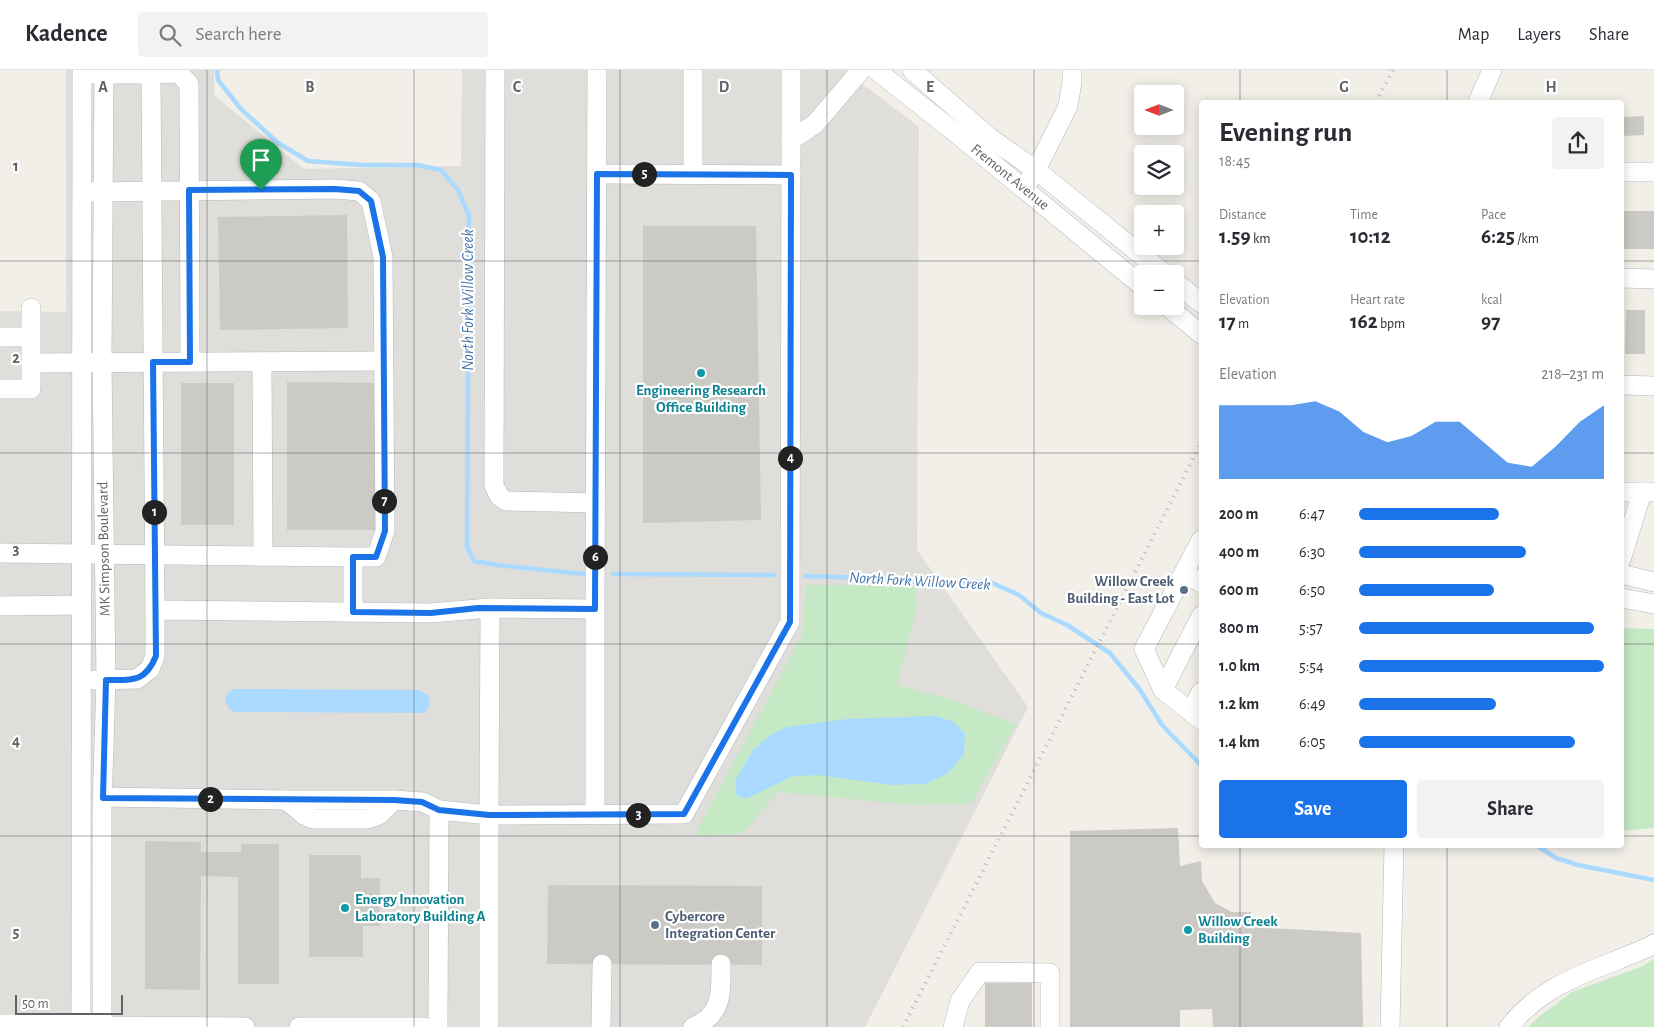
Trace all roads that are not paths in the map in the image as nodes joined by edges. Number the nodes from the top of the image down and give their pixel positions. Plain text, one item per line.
1 (495, 70) edge
2 (597, 70) edge
3 (693, 70) edge
4 (791, 70) edge
5 (861, 70) edge
6 (876, 70) edge
7 (912, 70) edge
8 (1072, 70) edge
9 (1492, 70) edge
10 (82, 72) edge
11 (104, 72) edge
12 (151, 74) junction
13 (1479, 100) edge
14 (791, 140) junction
15 (1036, 170) junction
16 (1624, 172) edge
17 (1654, 172) edge
18 (597, 174) junction
19 (693, 175) junction
20 (791, 175) junction
21 (1023, 188) junction
22 (189, 190) junction
23 (152, 191) junction
24 (82, 192) junction
25 (103, 192) junction
26 (1154, 265) edge
27 (1624, 278) edge
28 (1134, 279) edge
29 (1654, 279) edge
30 (1184, 289) edge
31 (1199, 301) edge
32 (31, 308) dead end
33 (1178, 315) edge
34 (1199, 332) edge
35 (0, 337) edge
36 (31, 337) junction
37 (383, 361) junction
38 (81, 362) junction
39 (102, 362) junction
40 (153, 362) junction
41 (190, 362) junction
42 (262, 362) junction
43 (31, 363) junction
44 (1624, 385) edge
45 (1654, 386) edge
46 (0, 389) edge
47 (1624, 492) edge
48 (1648, 492) edge
49 (596, 503) junction
50 (1199, 544) edge
51 (1624, 552) edge
52 (0, 553) edge
53 (82, 553) junction
54 (104, 554) junction
55 (155, 554) junction
56 (263, 556) junction
57 (353, 557) junction
58 (1184, 573) junction
59 (1624, 575) edge
60 (1199, 582) edge
61 (1654, 582) edge
62 (1624, 599) edge
63 (1654, 604) edge
64 (82, 605) junction
65 (0, 606) edge
66 (490, 608) junction
67 (595, 609) junction
68 (155, 610) junction
69 (353, 612) junction
70 (1199, 620) edge
71 (82, 679) junction
72 (106, 680) junction
73 (1163, 690) junction
74 (1199, 702) edge
75 (1196, 716) edge
76 (103, 798) junction
77 (439, 810) junction
78 (489, 815) junction
79 (595, 815) junction
80 (1394, 848) edge
81 (1654, 944) edge
82 (602, 964) dead end
83 (721, 964) dead end
84 (0, 1024) edge
85 (82, 1025) edge
86 (102, 1026) edge
87 (245, 1027) edge
88 (299, 1027) edge
89 (424, 1027) edge
90 (438, 1027) edge
91 (489, 1027) edge
92 (601, 1027) edge
93 (693, 1027) edge
94 (953, 1027) edge
95 (1050, 1027) edge
96 (1390, 1027) edge
97 (1509, 1027) edge

1 - 49 street
2 - 18 street
3 - 19 street
4 - 14 street
5 - 14 street
6 - 21 street, Fremont Avenue
7 - 15 street, Fremont Avenue
8 - 15 street
9 - 13 street
10 - 11 street
10 - 24 street, MK Simpson Boulevard
11 - 12 street
11 - 25 street, MK Simpson Boulevard
12 - 22 street
12 - 23 street
14 - 20 street
15 - 21 street
15 - 26 street, Fremont Avenue
16 - 17 street
18 - 19 street
18 - 49 street
19 - 20 street
20 - 79 street
21 - 28 street, Fremont Avenue
22 - 23 street
22 - 37 street
22 - 41 street
23 - 25 street
23 - 40 street
24 - 25 street
24 - 38 street, MK Simpson Boulevard
25 - 39 street, MK Simpson Boulevard
27 - 29 street
30 - 31 street
32 - 36 street
33 - 34 street
35 - 36 street
36 - 43 street
37 - 42 street
37 - 57 street
38 - 39 street
38 - 43 street
38 - 53 street, MK Simpson Boulevard
39 - 40 street
39 - 54 street, MK Simpson Boulevard
40 - 41 street
40 - 55 street
41 - 42 street
42 - 56 street
43 - 46 street
44 - 45 street
47 - 48 street
48 - 51 street
49 - 67 street
50 - 58 street
52 - 53 street
53 - 54 street
53 - 64 street, MK Simpson Boulevard
54 - 55 street
54 - 72 street, MK Simpson Boulevard
55 - 56 street
55 - 68 street
56 - 57 street
57 - 69 street
58 - 60 street
58 - 73 street
59 - 61 street
62 - 63 street
64 - 65 street
64 - 71 street, MK Simpson Boulevard
66 - 67 street
66 - 69 street
66 - 78 street
67 - 79 street
68 - 69 street
68 - 72 street
70 - 73 street
71 - 72 street
71 - 85 street, MK Simpson Boulevard
72 - 76 street, MK Simpson Boulevard
73 - 75 street
74 - 75 street
76 - 77 street
76 - 86 street, MK Simpson Boulevard
77 - 78 street
77 - 90 street
78 - 79 street
78 - 91 street
80 - 96 street
81 - 97 street
82 - 92 street
83 - 93 street
84 - 85 street
85 - 86 street
86 - 87 street
88 - 89 street
94 - 95 street

